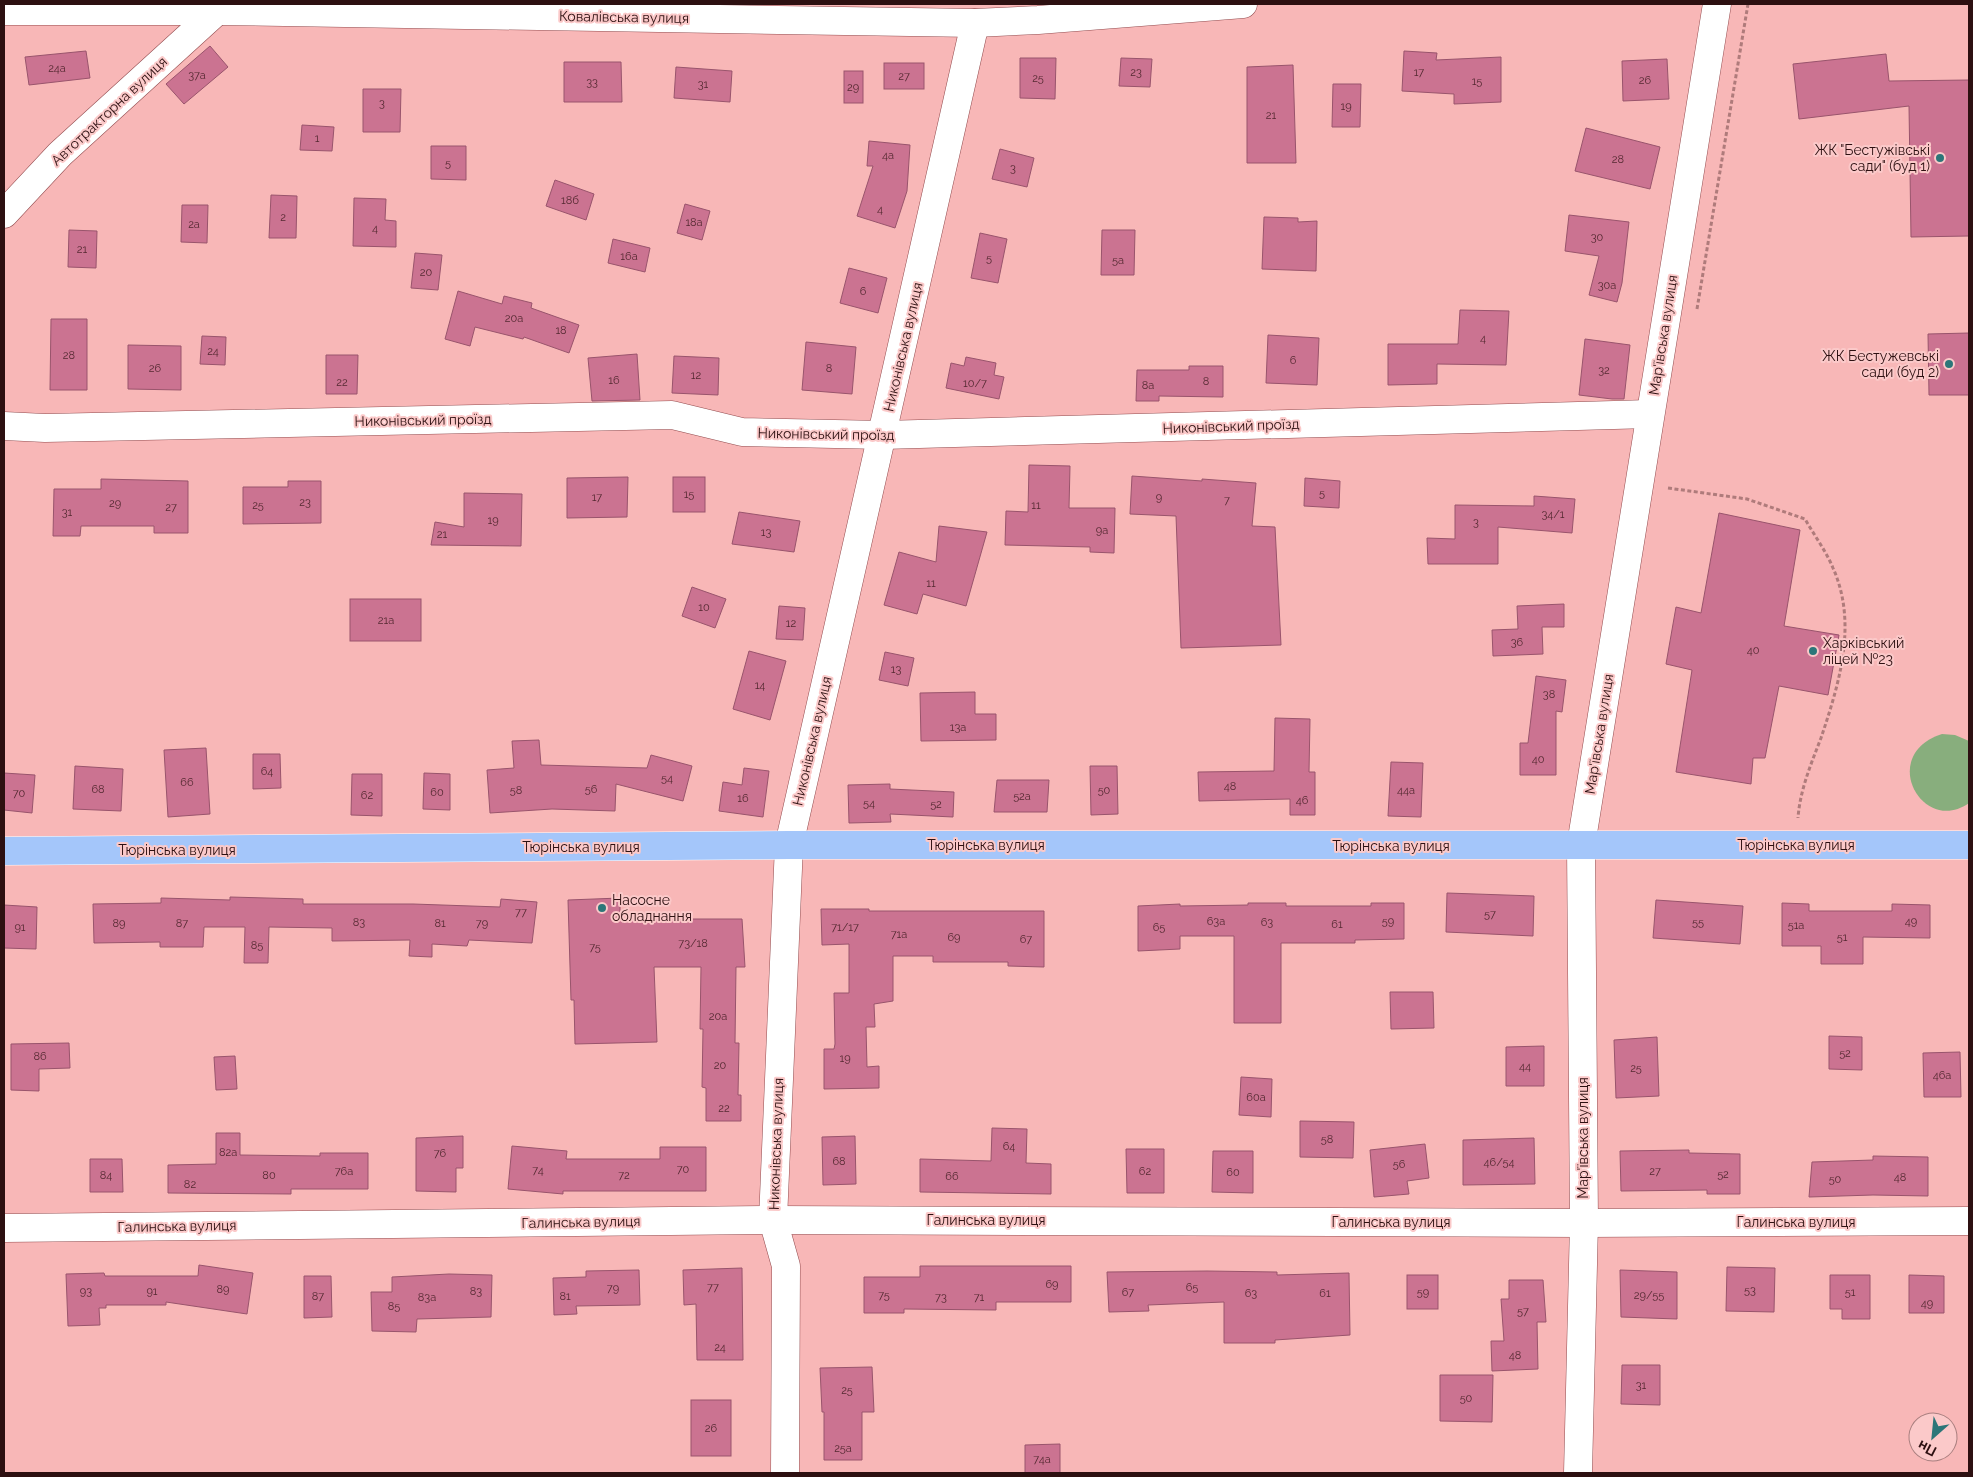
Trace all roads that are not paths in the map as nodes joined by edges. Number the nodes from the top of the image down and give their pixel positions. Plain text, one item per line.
1 (1243, 4) edge
2 (1717, 4) edge
3 (138, 8) edge
4 (4, 11) edge
5 (217, 11) junction
6 (1039, 12) edge
7 (975, 23) junction
8 (4, 214) edge
9 (1650, 414) junction
10 (4, 426) edge
11 (883, 435) junction
12 (789, 845) junction
13 (1969, 845) edge
14 (1581, 846) junction
15 (4, 851) edge
16 (773, 1220) junction
17 (1969, 1221) edge
18 (1584, 1222) junction
19 (4, 1228) edge
20 (785, 1473) edge
21 (1578, 1473) edge

1 - 6 street, Ковалівська вулиця
2 - 9 street, Мар'ївська вулиця
3 - 4 street, Ковалівська вулиця
3 - 5 street, Ковалівська вулиця
5 - 7 street, Ковалівська вулиця
5 - 8 street, Автотракторна вулиця
6 - 7 street, Ковалівська вулиця
7 - 11 street, Никонівська вулиця
9 - 11 street, Никонівський проїзд
9 - 14 street, Мар'ївська вулиця
10 - 11 street, Никонівський проїзд
11 - 12 street, Никонівська вулиця
12 - 14 main road, Тюрінська вулиця
12 - 15 main road, Тюрінська вулиця
12 - 16 street, Никонівська вулиця
13 - 14 main road, Тюрінська вулиця
14 - 18 street, Мар'ївська вулиця
16 - 18 street, Галинська вулиця
16 - 19 street, Галинська вулиця
16 - 20 street, Никонівська вулиця
17 - 18 street, Галинська вулиця
18 - 21 street, Мар'ївська вулиця

